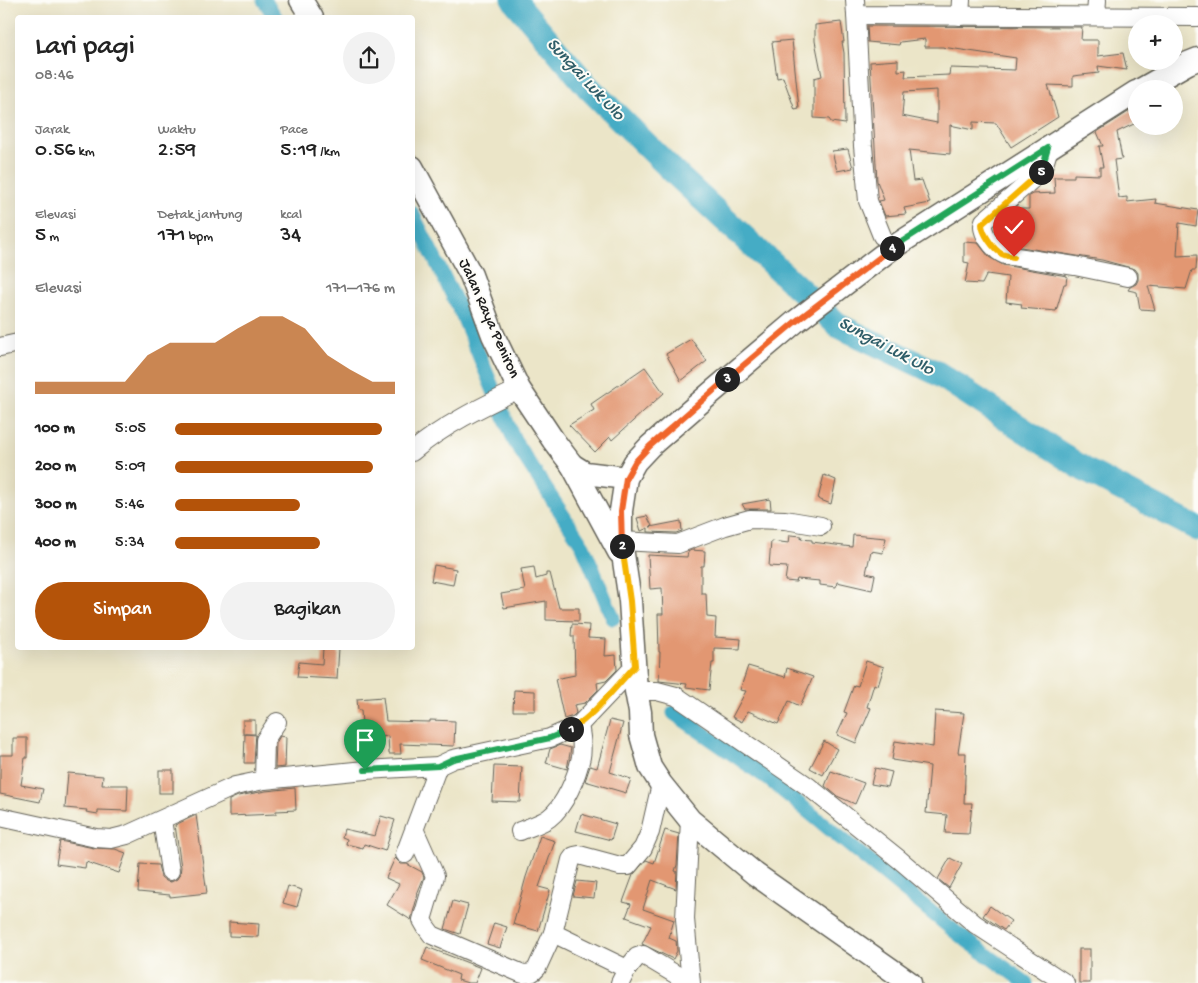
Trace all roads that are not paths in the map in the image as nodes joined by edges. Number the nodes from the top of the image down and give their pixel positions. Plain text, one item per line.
1 (302, 0) edge
2 (856, 8) edge
3 (961, 8) edge
4 (1096, 8) edge
5 (310, 15) edge
6 (1198, 17) edge
7 (1198, 59) edge
8 (1158, 80) edge
9 (1128, 97) edge
10 (1048, 148) junction
11 (415, 172) edge
12 (881, 247) junction
13 (1128, 278) dead end
14 (15, 344) edge
15 (0, 347) edge
16 (519, 389) junction
17 (416, 444) edge
18 (572, 465) junction
19 (626, 478) junction
20 (821, 526) dead end
21 (621, 541) junction
22 (626, 564) junction
23 (635, 666) junction
24 (636, 691) junction
25 (277, 722) dead end
26 (579, 726) junction
27 (438, 766) junction
28 (264, 780) junction
29 (661, 784) junction
30 (0, 817) edge
31 (162, 820) junction
32 (690, 820) junction
33 (414, 830) junction
34 (520, 831) dead end
35 (405, 854) dead end
36 (170, 871) dead end
37 (553, 933) junction
38 (624, 976) edge
39 (690, 983) edge
40 (910, 983) edge
41 (1065, 983) edge

1 - 5 main road
2 - 3 street
2 - 12 street
3 - 4 street
4 - 6 street
7 - 8 main road
9 - 10 main road
10 - 12 main road
10 - 13 street
11 - 16 main road, Jalan Raya Peniron
12 - 19 main road
14 - 15 street
16 - 17 street
16 - 18 main road, Jalan Raya Peniron
18 - 19 main road
18 - 22 main road, Jalan Raya Peniron
19 - 21 main road
20 - 21 street
21 - 22 main road
22 - 23 main road
23 - 24 main road
23 - 26 street
24 - 29 main road
24 - 41 street
25 - 28 street
26 - 27 street
26 - 34 street
27 - 28 street
27 - 33 street
28 - 31 street
29 - 32 main road
29 - 37 street
30 - 31 street
31 - 36 street
32 - 39 street
32 - 40 main road
33 - 35 street
33 - 37 street
37 - 38 street
38 - 39 street

